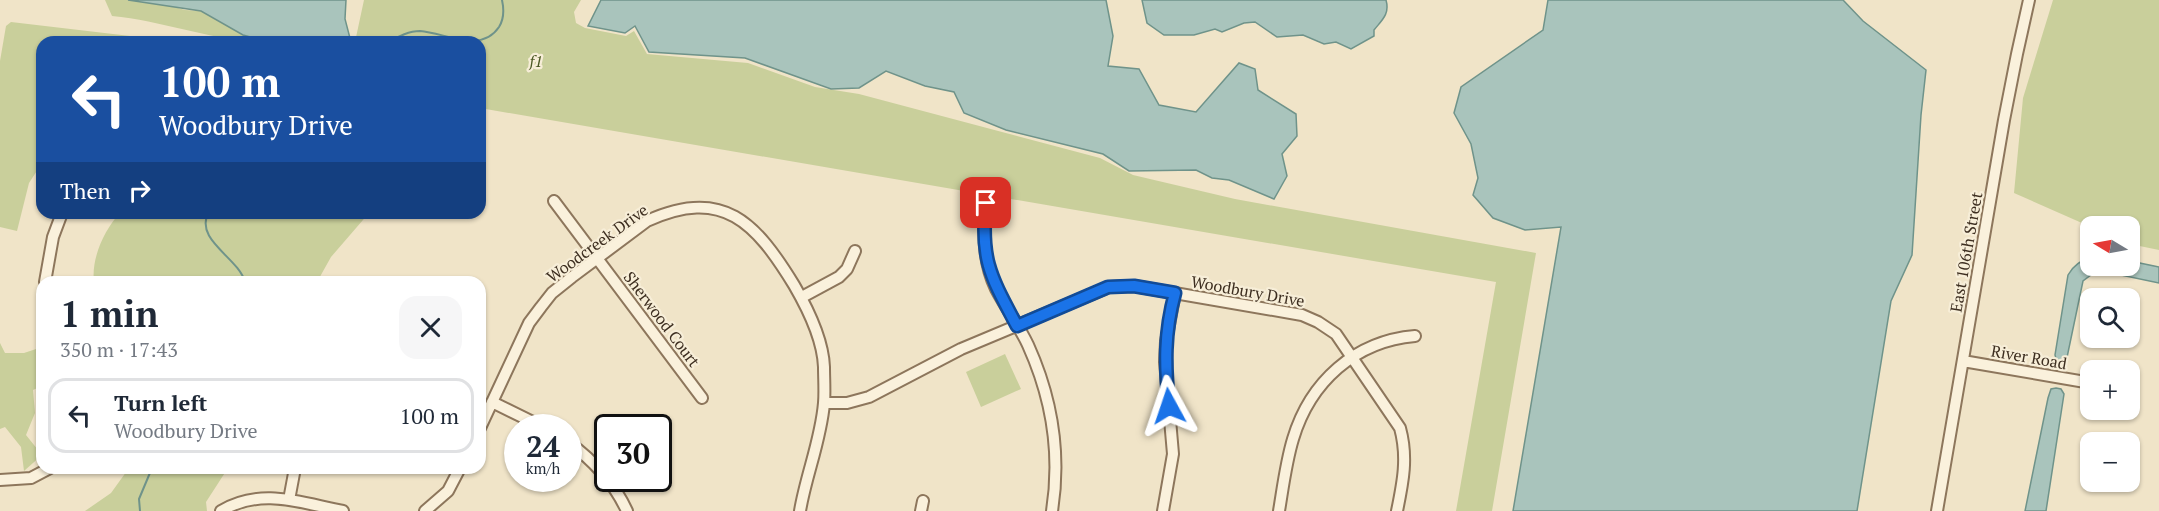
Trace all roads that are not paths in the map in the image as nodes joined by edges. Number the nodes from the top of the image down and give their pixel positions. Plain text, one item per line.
1 (2030, 3) edge
2 (554, 201) dead end
3 (986, 203) dead end
4 (60, 219) edge
5 (855, 251) dead end
6 (597, 258) junction
7 (46, 276) edge
8 (1175, 293) junction
9 (802, 297) junction
10 (1017, 326) junction
11 (1415, 336) dead end
12 (1352, 357) junction
13 (1963, 361) junction
14 (2080, 381) edge
15 (702, 398) dead end
16 (492, 402) junction
17 (824, 403) junction
18 (516, 414) edge
19 (486, 415) edge
20 (582, 454) edge
21 (39, 474) edge
22 (294, 474) edge
23 (457, 474) edge
24 (0, 480) edge
25 (289, 500) junction
26 (221, 511) edge
27 (343, 511) edge
28 (425, 511) edge
29 (627, 511) edge
30 (800, 511) edge
31 (1052, 511) edge
32 (1163, 511) edge
33 (1279, 511) edge
34 (1397, 511) edge
35 (1937, 511) edge

1 - 13 street, East 106th Street
2 - 6 street, Sherwood Court
3 - 10 street
4 - 7 street
5 - 9 street
6 - 9 street, Woodcreek Drive
6 - 15 street, Sherwood Court
6 - 16 street, Woodcreek Drive
8 - 10 street, Woodbury Drive
8 - 12 street, Woodbury Drive
8 - 32 street
9 - 17 street, Woodcreek Drive
10 - 17 street, Woodbury Drive
10 - 31 street
11 - 12 street
12 - 33 street
12 - 34 street, Woodbury Drive
13 - 14 street, River Road
13 - 35 street, East 106th Street
16 - 18 street
16 - 19 street, Woodcreek Drive
17 - 30 street, Woodcreek Drive
20 - 29 street
21 - 24 street
22 - 25 street
23 - 28 street
25 - 26 street
25 - 27 street

